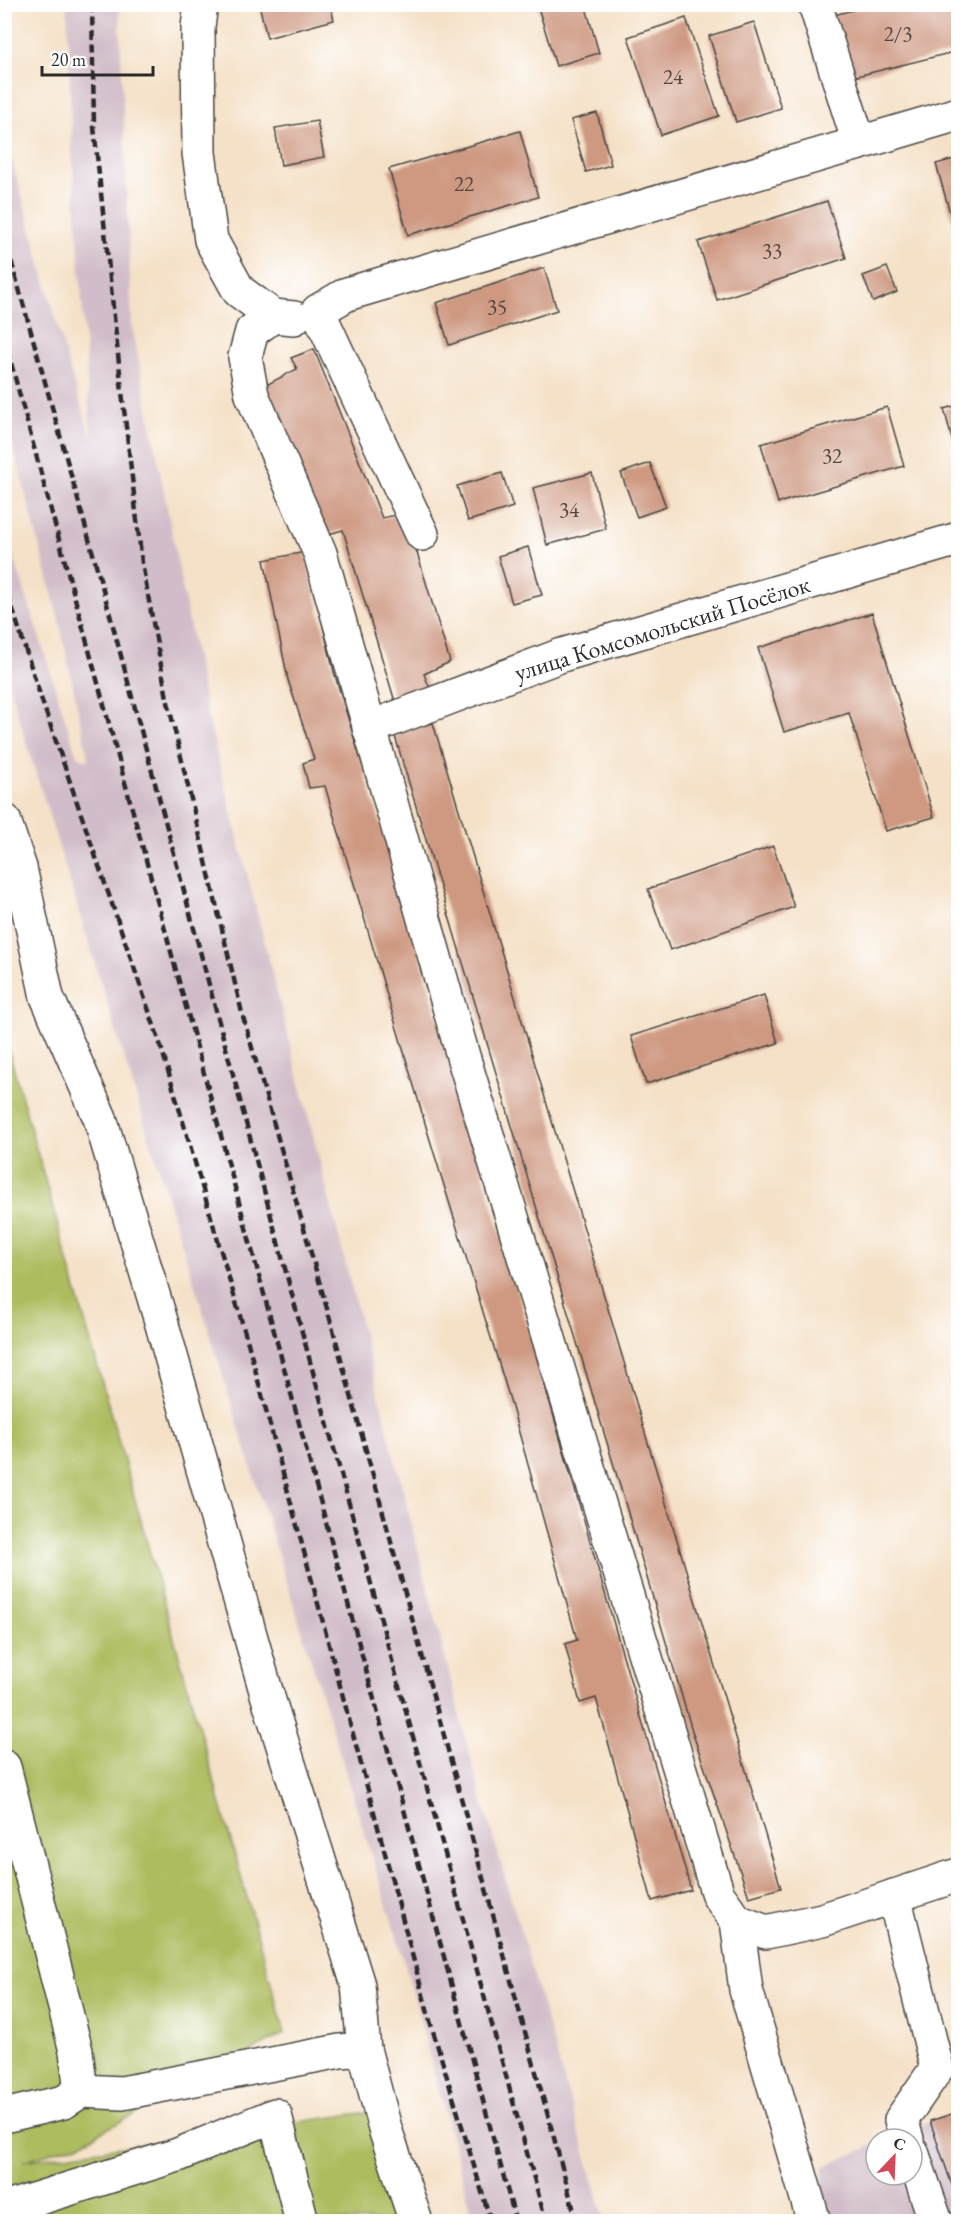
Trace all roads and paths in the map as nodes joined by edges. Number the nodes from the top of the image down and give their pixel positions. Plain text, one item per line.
1 (201, 4) edge
2 (815, 4) edge
3 (958, 114) edge
4 (859, 143) junction
5 (318, 311) junction
6 (273, 316) junction
7 (422, 534) dead end
8 (958, 539) edge
9 (369, 728) junction
10 (4, 820) edge
11 (4, 1767) edge
12 (958, 1875) edge
13 (894, 1896) junction
14 (736, 1921) junction
15 (364, 2049) junction
16 (81, 2091) junction
17 (4, 2116) edge
18 (904, 2127) edge
19 (924, 2187) edge
20 (4, 2209) edge
21 (302, 2222) edge
22 (416, 2222) edge
23 (814, 2222) edge
24 (936, 2222) edge

1 - 6 street
2 - 4 street
3 - 4 street
4 - 5 street
5 - 6 street
5 - 7 street
6 - 9 street
8 - 9 street, улица Комсомольский Посёлок
9 - 14 street
10 - 15 street
11 - 16 street
12 - 13 street
13 - 14 street
13 - 18 street
14 - 23 street
15 - 16 street
15 - 22 street
16 - 17 street
19 - 24 street
20 - 21 street

